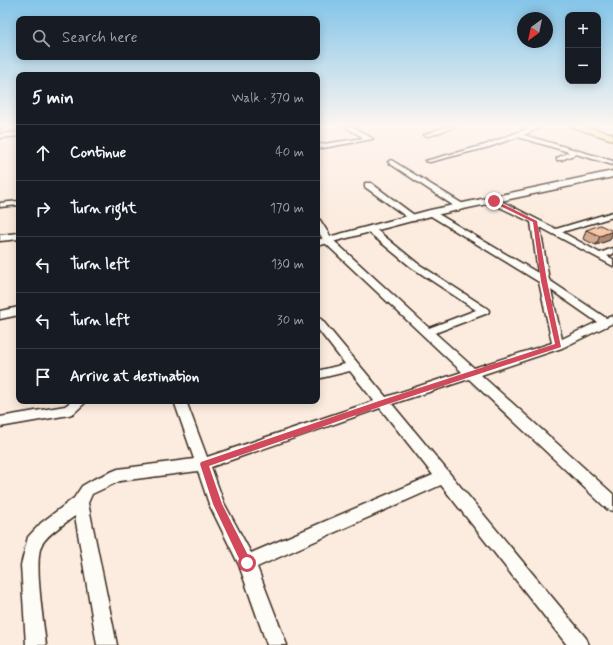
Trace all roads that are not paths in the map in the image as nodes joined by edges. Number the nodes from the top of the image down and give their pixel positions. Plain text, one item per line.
1 (447, 156) edge
2 (566, 156) edge
3 (590, 156) edge
4 (559, 159) dead end
5 (428, 161) dead end
6 (391, 162) dead end
7 (613, 163) edge
8 (613, 174) edge
9 (368, 185) dead end
10 (494, 201) junction
11 (16, 203) edge
12 (0, 205) edge
13 (460, 206) junction
14 (430, 214) junction
15 (613, 214) edge
16 (414, 218) junction
17 (535, 221) junction
18 (370, 229) junction
19 (554, 232) junction
20 (16, 236) edge
21 (0, 238) edge
22 (322, 242) edge
23 (613, 251) edge
24 (599, 256) junction
25 (613, 263) edge
26 (544, 281) junction
27 (16, 311) edge
28 (0, 315) edge
29 (610, 321) edge
30 (320, 325) edge
31 (428, 332) junction
32 (558, 345) junction
33 (353, 366) junction
34 (472, 373) junction
35 (320, 374) edge
36 (382, 403) junction
37 (77, 404) edge
38 (181, 404) edge
39 (0, 422) edge
40 (204, 464) junction
41 (444, 477) junction
42 (80, 503) junction
43 (613, 504) edge
44 (247, 563) junction
45 (36, 645) edge
46 (107, 645) edge
47 (277, 645) edge
48 (579, 645) edge

1 - 5 street
2 - 4 street
3 - 7 street
6 - 13 street
8 - 10 street
9 - 16 street
10 - 13 street
10 - 17 street
11 - 12 street
13 - 14 street
14 - 16 street
14 - 26 street
15 - 19 street
16 - 18 street
17 - 19 street
17 - 26 street
18 - 22 street
18 - 31 street
19 - 24 street
20 - 21 street
22 - 31 street
23 - 24 street
24 - 25 street
26 - 29 street
26 - 32 street
27 - 28 street
29 - 32 street
30 - 33 street
31 - 34 street
32 - 34 street
33 - 35 street
33 - 36 street
34 - 36 street
34 - 43 street
36 - 40 street
36 - 41 street
37 - 39 street
38 - 40 street
40 - 42 street
40 - 44 street
41 - 44 street
41 - 48 street
42 - 45 street
42 - 46 street
44 - 47 street

